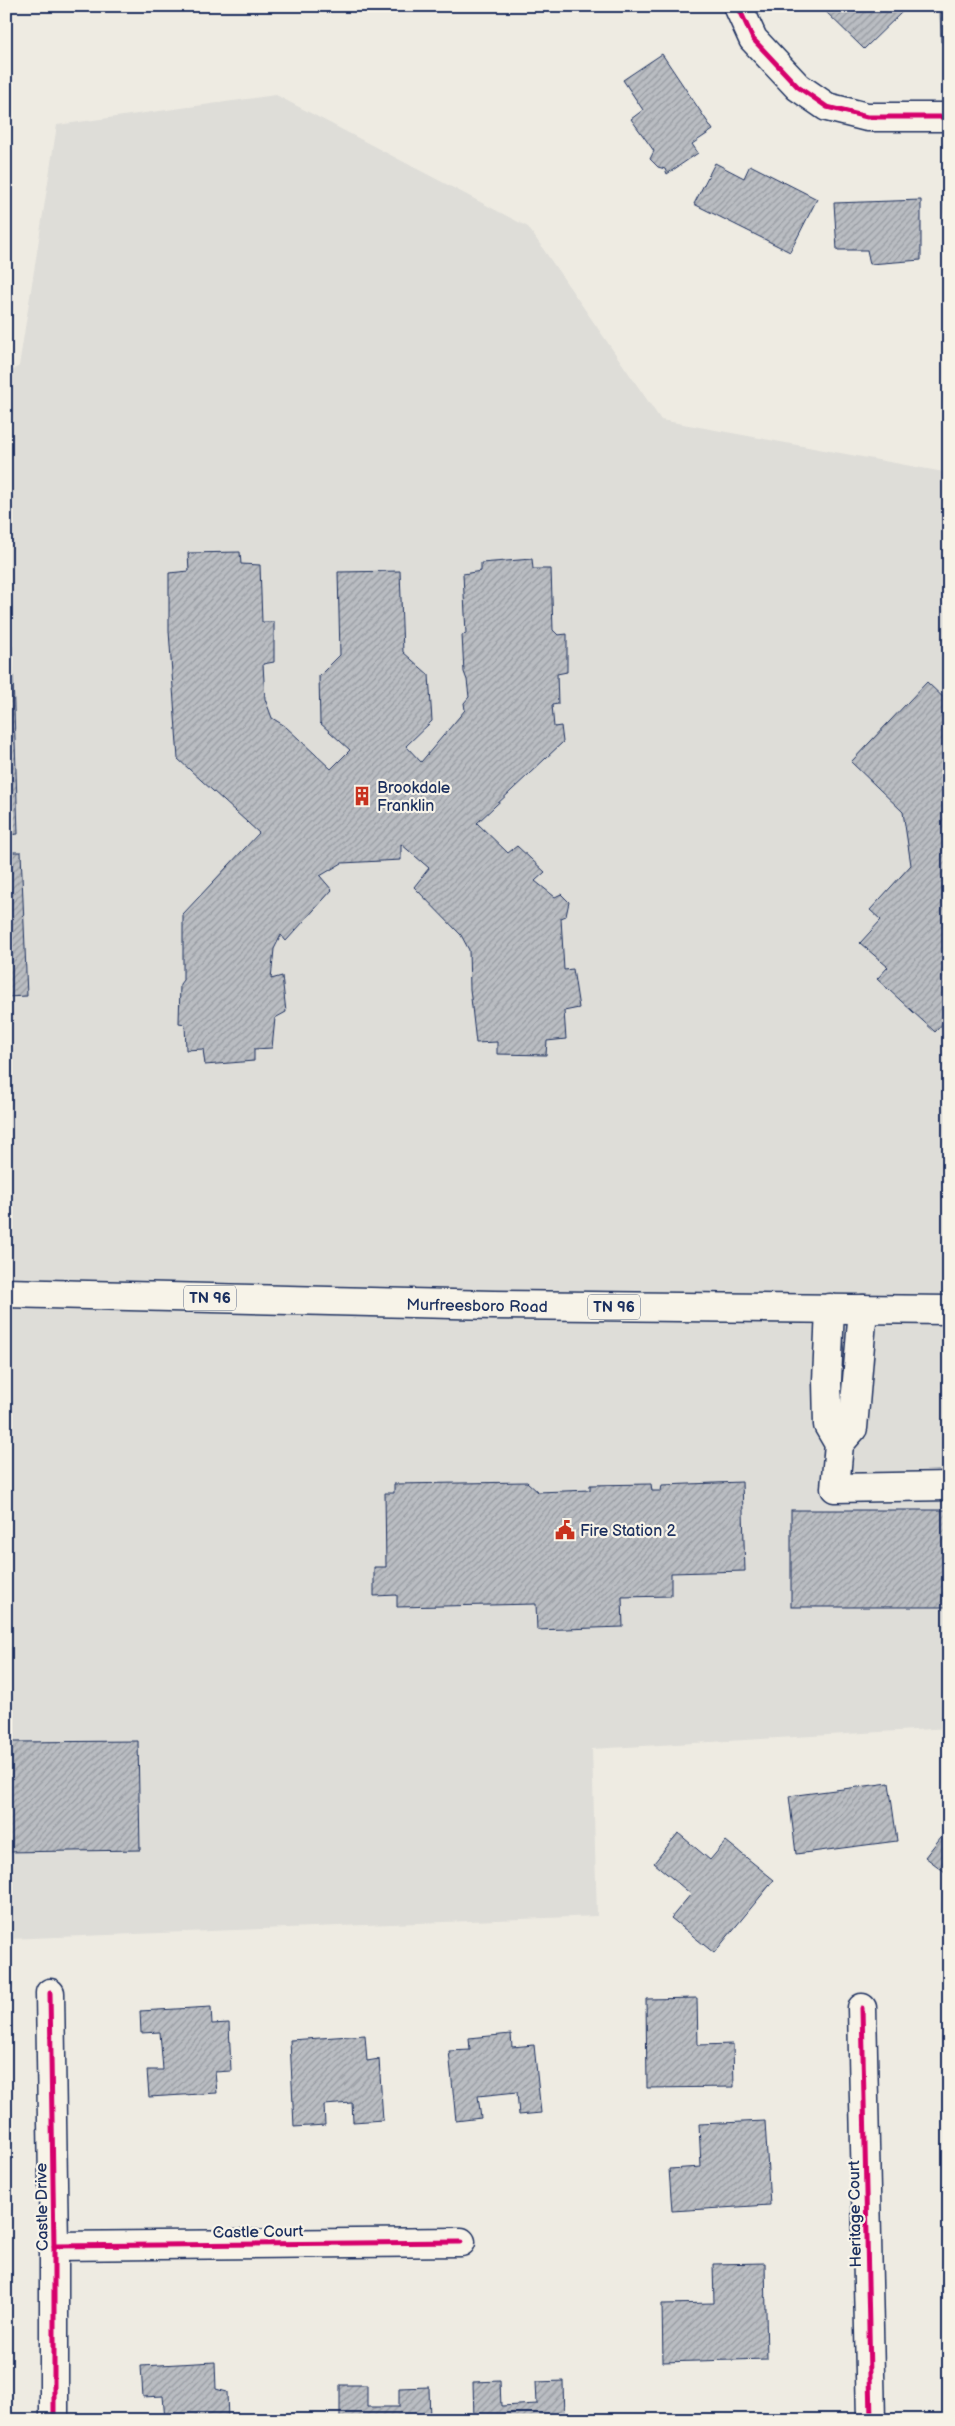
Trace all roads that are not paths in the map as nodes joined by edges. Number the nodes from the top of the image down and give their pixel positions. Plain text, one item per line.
1 (738, 6) edge
2 (949, 117) edge
3 (6, 1293) edge
4 (830, 1308) junction
5 (863, 1309) junction
6 (949, 1310) edge
7 (839, 1444) junction
8 (949, 1486) edge
9 (50, 1993) dead end
10 (862, 2008) dead end
11 (462, 2242) dead end
12 (54, 2246) junction
13 (54, 2420) edge
14 (871, 2420) edge

1 - 2 main road
3 - 4 main road, Murfreesboro Road / TN 96
4 - 5 main road, Murfreesboro Road / TN 96
4 - 7 main road
5 - 6 main road, Murfreesboro Road / TN 96
5 - 7 main road
7 - 8 main road
9 - 12 main road, Castle Drive
10 - 14 main road, Heritage Court
11 - 12 main road, Castle Court
12 - 13 main road, Castle Drive

